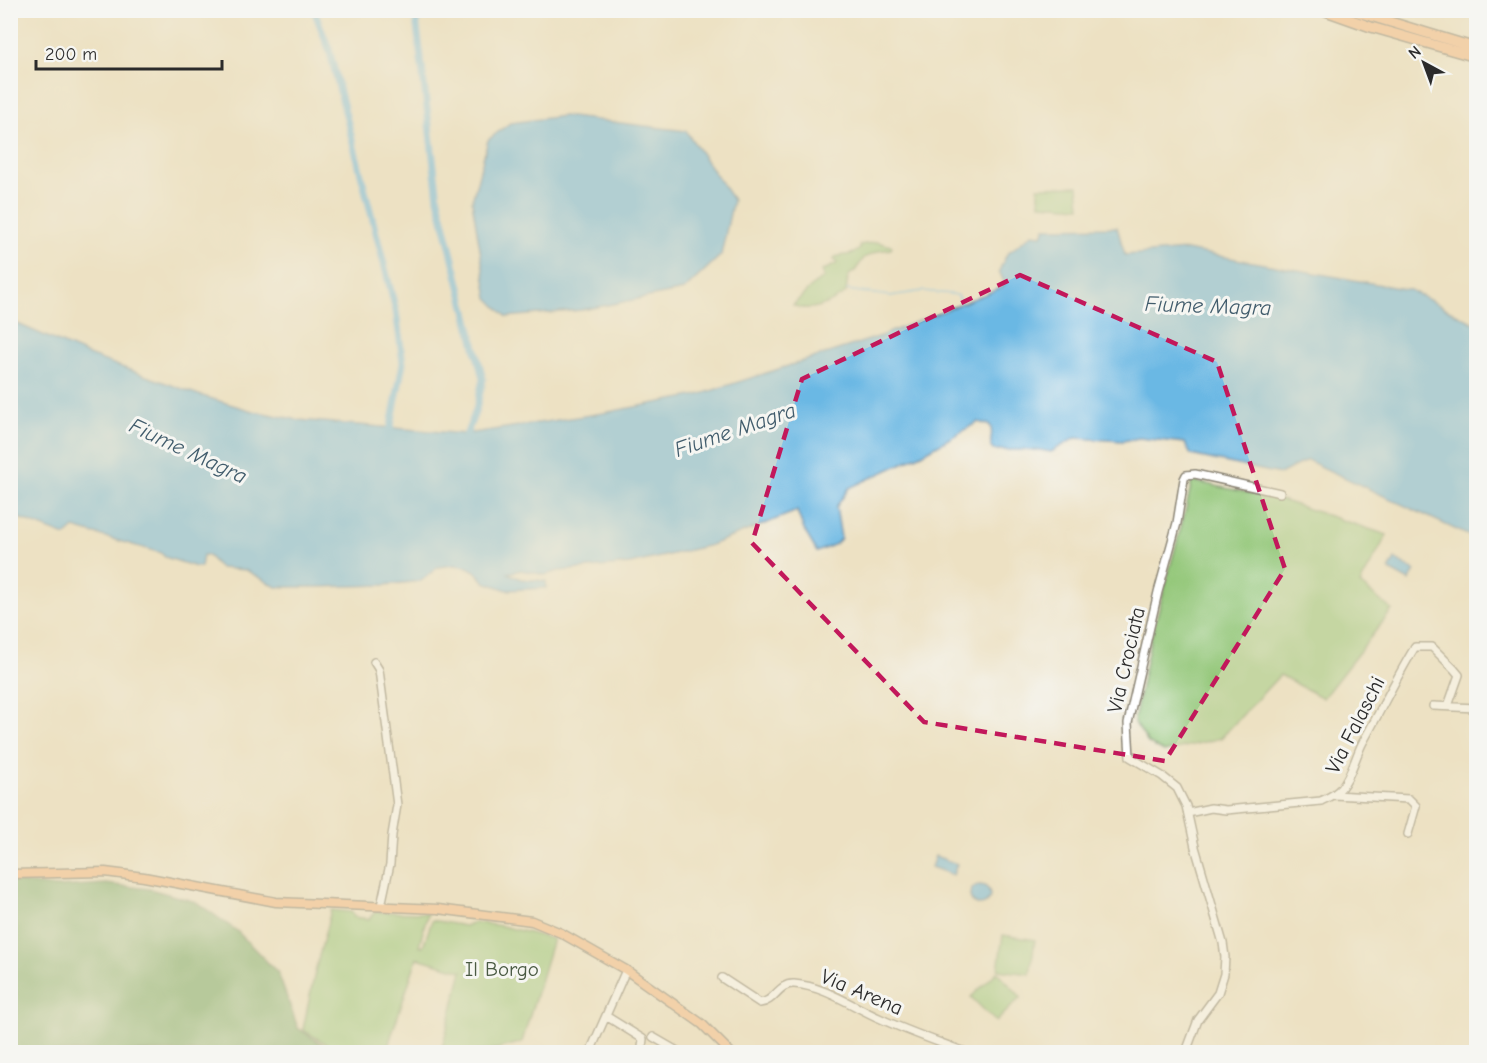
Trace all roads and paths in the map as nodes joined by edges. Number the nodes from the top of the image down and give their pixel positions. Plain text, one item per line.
1 (1323, 10) edge
2 (1351, 10) edge
3 (1476, 48) edge
4 (1476, 57) edge
5 (1280, 493) dead end
6 (374, 662) dead end
7 (1433, 706) dead end
8 (1448, 706) junction
9 (1476, 708) edge
10 (1334, 795) junction
11 (1188, 813) junction
12 (1408, 834) dead end
13 (10, 874) edge
14 (381, 906) junction
15 (626, 970) junction
16 (722, 978) dead end
17 (606, 1016) junction
18 (653, 1037) dead end
19 (642, 1047) dead end
20 (729, 1052) edge
21 (590, 1053) edge
22 (679, 1053) edge
23 (965, 1053) edge
24 (1186, 1053) edge

1 - 4 highway
2 - 3 highway
5 - 11 street, Via Crociata
6 - 14 street
7 - 8 street
8 - 9 street
8 - 10 street, Via Falaschi
10 - 11 street, Via Falaschi
10 - 12 street
11 - 24 street, Via Crociata
13 - 14 main road
14 - 15 main road
15 - 17 street
15 - 20 main road
16 - 23 street, Via Arena
17 - 19 street
17 - 21 street
18 - 22 street

